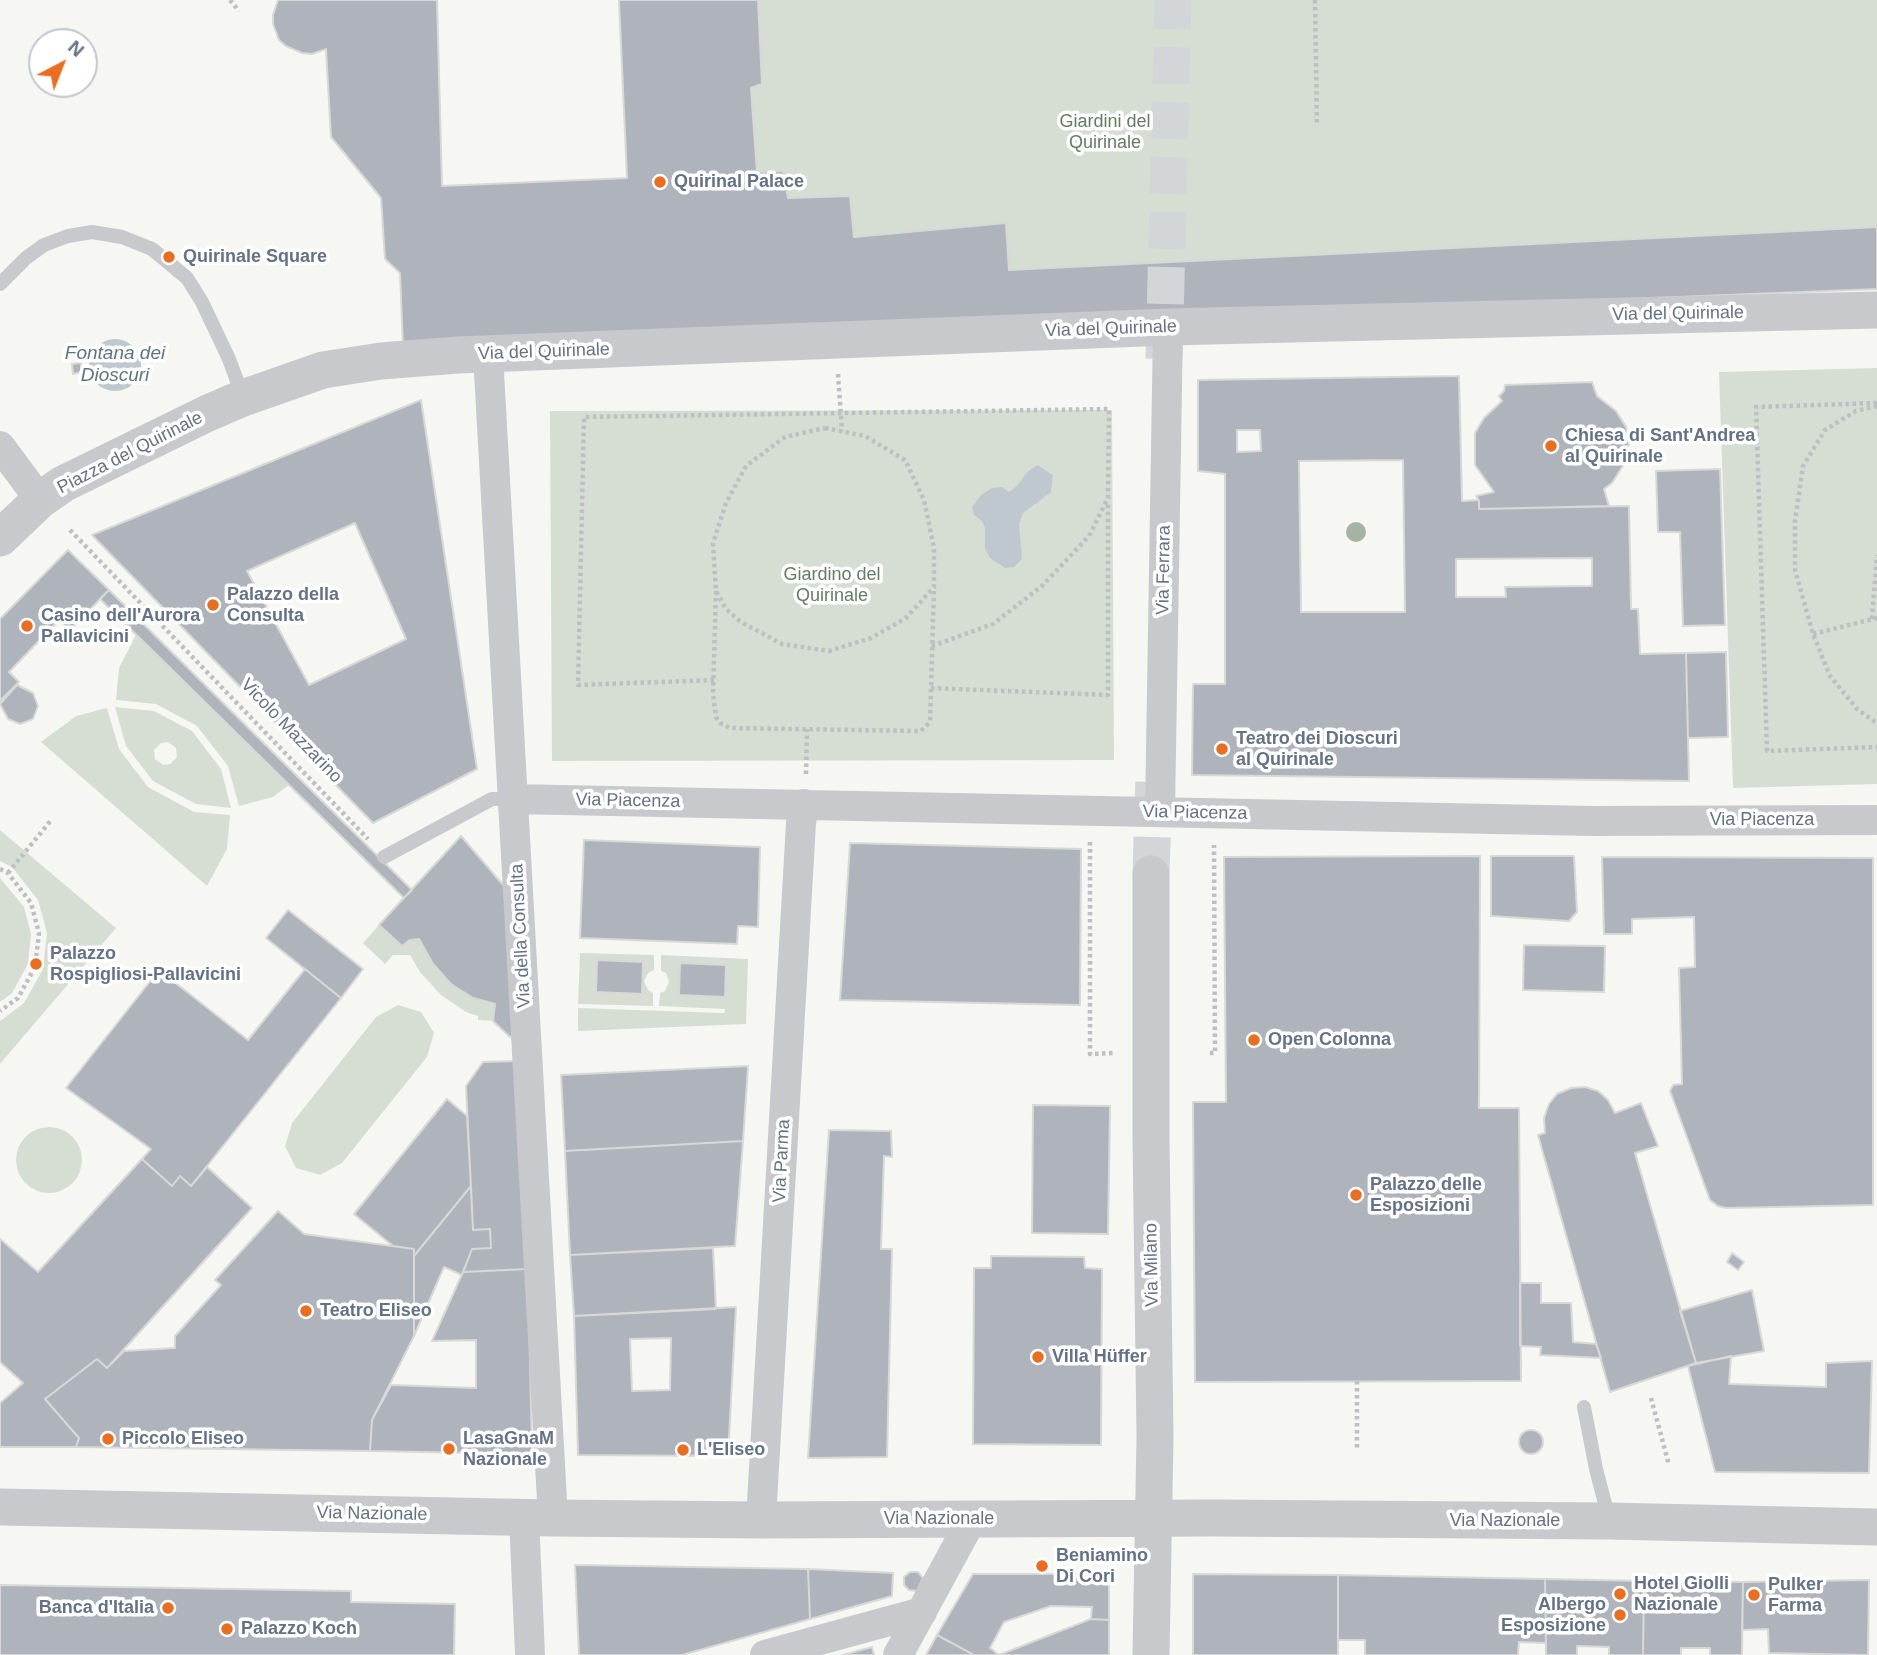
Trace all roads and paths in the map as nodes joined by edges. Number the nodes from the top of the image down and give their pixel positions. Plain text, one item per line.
1 (230, 0) edge
2 (1315, 0) edge
3 (239, 11) dead end
4 (1317, 126) dead end
5 (0, 284) edge
6 (1877, 310) edge
7 (1168, 327) junction
8 (488, 354) junction
9 (346, 366) joint
10 (838, 373) dead end
11 (243, 398) junction
12 (1877, 405) edge
13 (841, 413) junction
14 (842, 432) junction
15 (0, 446) edge
16 (1108, 498) junction
17 (40, 500) junction
18 (70, 530) dead end
19 (0, 538) edge
20 (1877, 555) edge
21 (934, 587) junction
22 (716, 591) junction
23 (1874, 618) edge
24 (1813, 634) junction
25 (932, 646) junction
26 (713, 680) junction
27 (931, 688) junction
28 (1877, 723) edge
29 (807, 729) junction
30 (1877, 747) edge
31 (513, 799) junction
32 (804, 804) junction
33 (1160, 812) junction
34 (52, 819) dead end
35 (1877, 820) edge
36 (1090, 841) dead end
37 (1214, 844) dead end
38 (384, 857) joint
39 (0, 869) edge
40 (8, 873) junction
41 (1151, 874) tunnel mouth
42 (0, 1012) edge
43 (1114, 1054) dead end
44 (1210, 1054) dead end
45 (1357, 1381) dead end
46 (1651, 1398) dead end
47 (1584, 1407) dead end
48 (1357, 1451) dead end
49 (1669, 1465) dead end
50 (0, 1507) edge
51 (539, 1517) junction
52 (972, 1518) junction
53 (1154, 1519) junction
54 (761, 1520) junction
55 (1609, 1521) junction
56 (1877, 1527) edge
57 (922, 1612) junction
58 (530, 1655) edge
59 (765, 1655) edge
60 (898, 1655) edge
61 (1151, 1655) edge

1 - 3 path
2 - 4 path
5 - 11 lane
6 - 7 street, Via del Quirinale
7 - 8 street, Via del Quirinale
7 - 33 street, Via Ferrara
8 - 9 street, Via del Quirinale
8 - 31 street, Via della Consulta
9 - 11 street, Piazza del Quirinale
10 - 13 path
11 - 17 street, Piazza del Quirinale
12 - 24 path
12 - 30 path
13 - 14 path
13 - 16 path
13 - 26 path
14 - 21 path
14 - 22 path
15 - 17 street, Piazza del Quirinale
16 - 25 path
16 - 27 path
17 - 19 street
18 - 38 path, Vicolo Mazzarino
20 - 23 path
21 - 22 path
21 - 25 path
22 - 26 path
23 - 24 path
24 - 28 path
25 - 27 path
26 - 29 path
27 - 29 path
29 - 32 path
31 - 32 street, Via Piacenza
31 - 38 lane
31 - 51 street, Via della Consulta
32 - 33 street, Via Piacenza
32 - 54 street, Via Parma
33 - 35 street, Via Piacenza
34 - 40 path
36 - 43 path
37 - 44 path
39 - 40 path
40 - 42 path
41 - 53 street, Via Milano
45 - 48 path
46 - 49 path
47 - 55 lane
50 - 51 street, Via Nazionale
51 - 54 street, Via Nazionale
51 - 58 street, Via della Consulta
52 - 53 street, Via Nazionale
52 - 54 street, Via Nazionale
52 - 57 street
53 - 55 street, Via Nazionale
53 - 61 street, Via Milano
55 - 56 street, Via Nazionale
57 - 59 street
57 - 60 street

